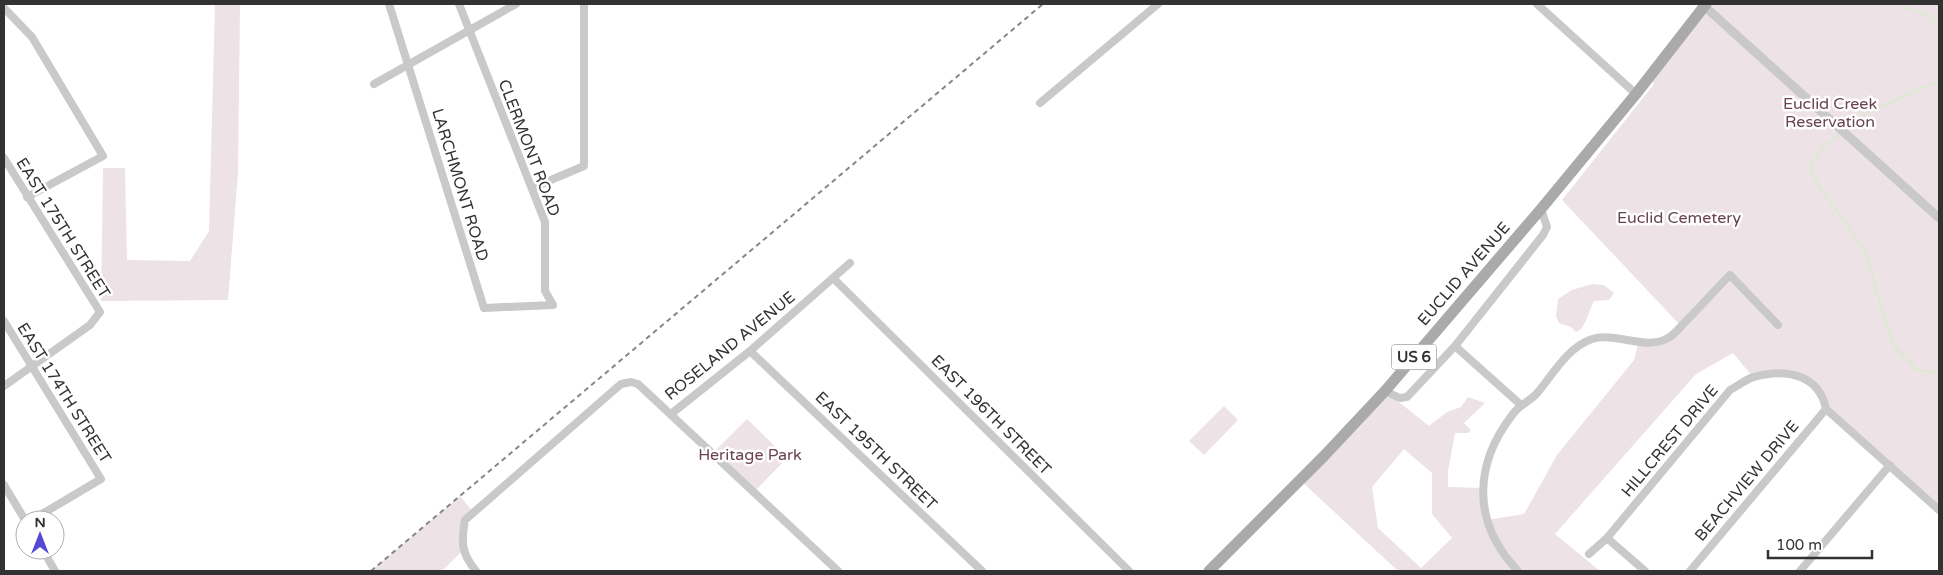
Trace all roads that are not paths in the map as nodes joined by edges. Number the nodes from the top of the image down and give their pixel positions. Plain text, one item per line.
1 (389, 4) edge
2 (459, 4) edge
3 (516, 4) edge
4 (584, 4) edge
5 (1158, 4) edge
6 (1537, 4) edge
7 (1704, 4) edge
8 (4, 8) edge
9 (469, 29) junction
10 (408, 64) junction
11 (374, 84) dead end
12 (1636, 94) junction
13 (1040, 103) dead end
14 (4, 158) edge
15 (532, 188) junction
16 (27, 197) junction
17 (1541, 209) junction
18 (1939, 218) edge
19 (850, 263) dead end
20 (834, 278) junction
21 (553, 305) joint
22 (4, 322) edge
23 (1778, 325) dead end
24 (1455, 346) junction
25 (750, 350) junction
26 (31, 366) junction
27 (4, 386) edge
28 (1385, 390) junction
29 (1522, 405) junction
30 (1826, 408) junction
31 (671, 414) junction
32 (1890, 466) junction
33 (4, 486) edge
34 (19, 510) edge
35 (49, 510) edge
36 (1939, 510) edge
37 (1607, 538) junction
38 (1589, 554) dead end
39 (49, 560) edge
40 (55, 571) edge
41 (476, 571) edge
42 (838, 571) edge
43 (982, 571) edge
44 (1129, 571) edge
45 (1209, 571) edge
46 (1518, 571) edge
47 (1645, 571) edge
48 (1690, 571) edge
49 (1800, 571) edge

1 - 10 street, LARCHMONT ROAD
2 - 9 street, CLERMONT ROAD
3 - 9 street
4 - 15 street
5 - 13 street
6 - 12 street
7 - 12 main road, EUCLID AVENUE / US 6
7 - 18 street
8 - 16 street
9 - 10 street
9 - 15 street, CLERMONT ROAD
10 - 11 street
10 - 21 street, LARCHMONT ROAD
12 - 17 main road, EUCLID AVENUE / US 6
14 - 16 street, EAST 175TH STREET
15 - 21 street, CLERMONT ROAD
16 - 26 street, EAST 175TH STREET
17 - 24 street
17 - 28 main road, EUCLID AVENUE / US 6
19 - 20 street, ROSELAND AVENUE
20 - 25 street, ROSELAND AVENUE
20 - 44 street, EAST 196TH STREET
22 - 26 street, EAST 174TH STREET
23 - 29 street
24 - 28 street
24 - 29 street
25 - 31 street, ROSELAND AVENUE
25 - 43 street, EAST 195TH STREET
26 - 27 street
26 - 35 street, EAST 174TH STREET
28 - 45 main road, EUCLID AVENUE / US 6
29 - 46 street
30 - 32 street
30 - 37 street, HILLCREST DRIVE
30 - 48 street, BEACHVIEW DRIVE
31 - 41 street, ROSELAND AVENUE
31 - 42 street
32 - 36 street
32 - 49 street
33 - 34 street
37 - 38 street, HILLCREST DRIVE
37 - 47 street
39 - 40 street

